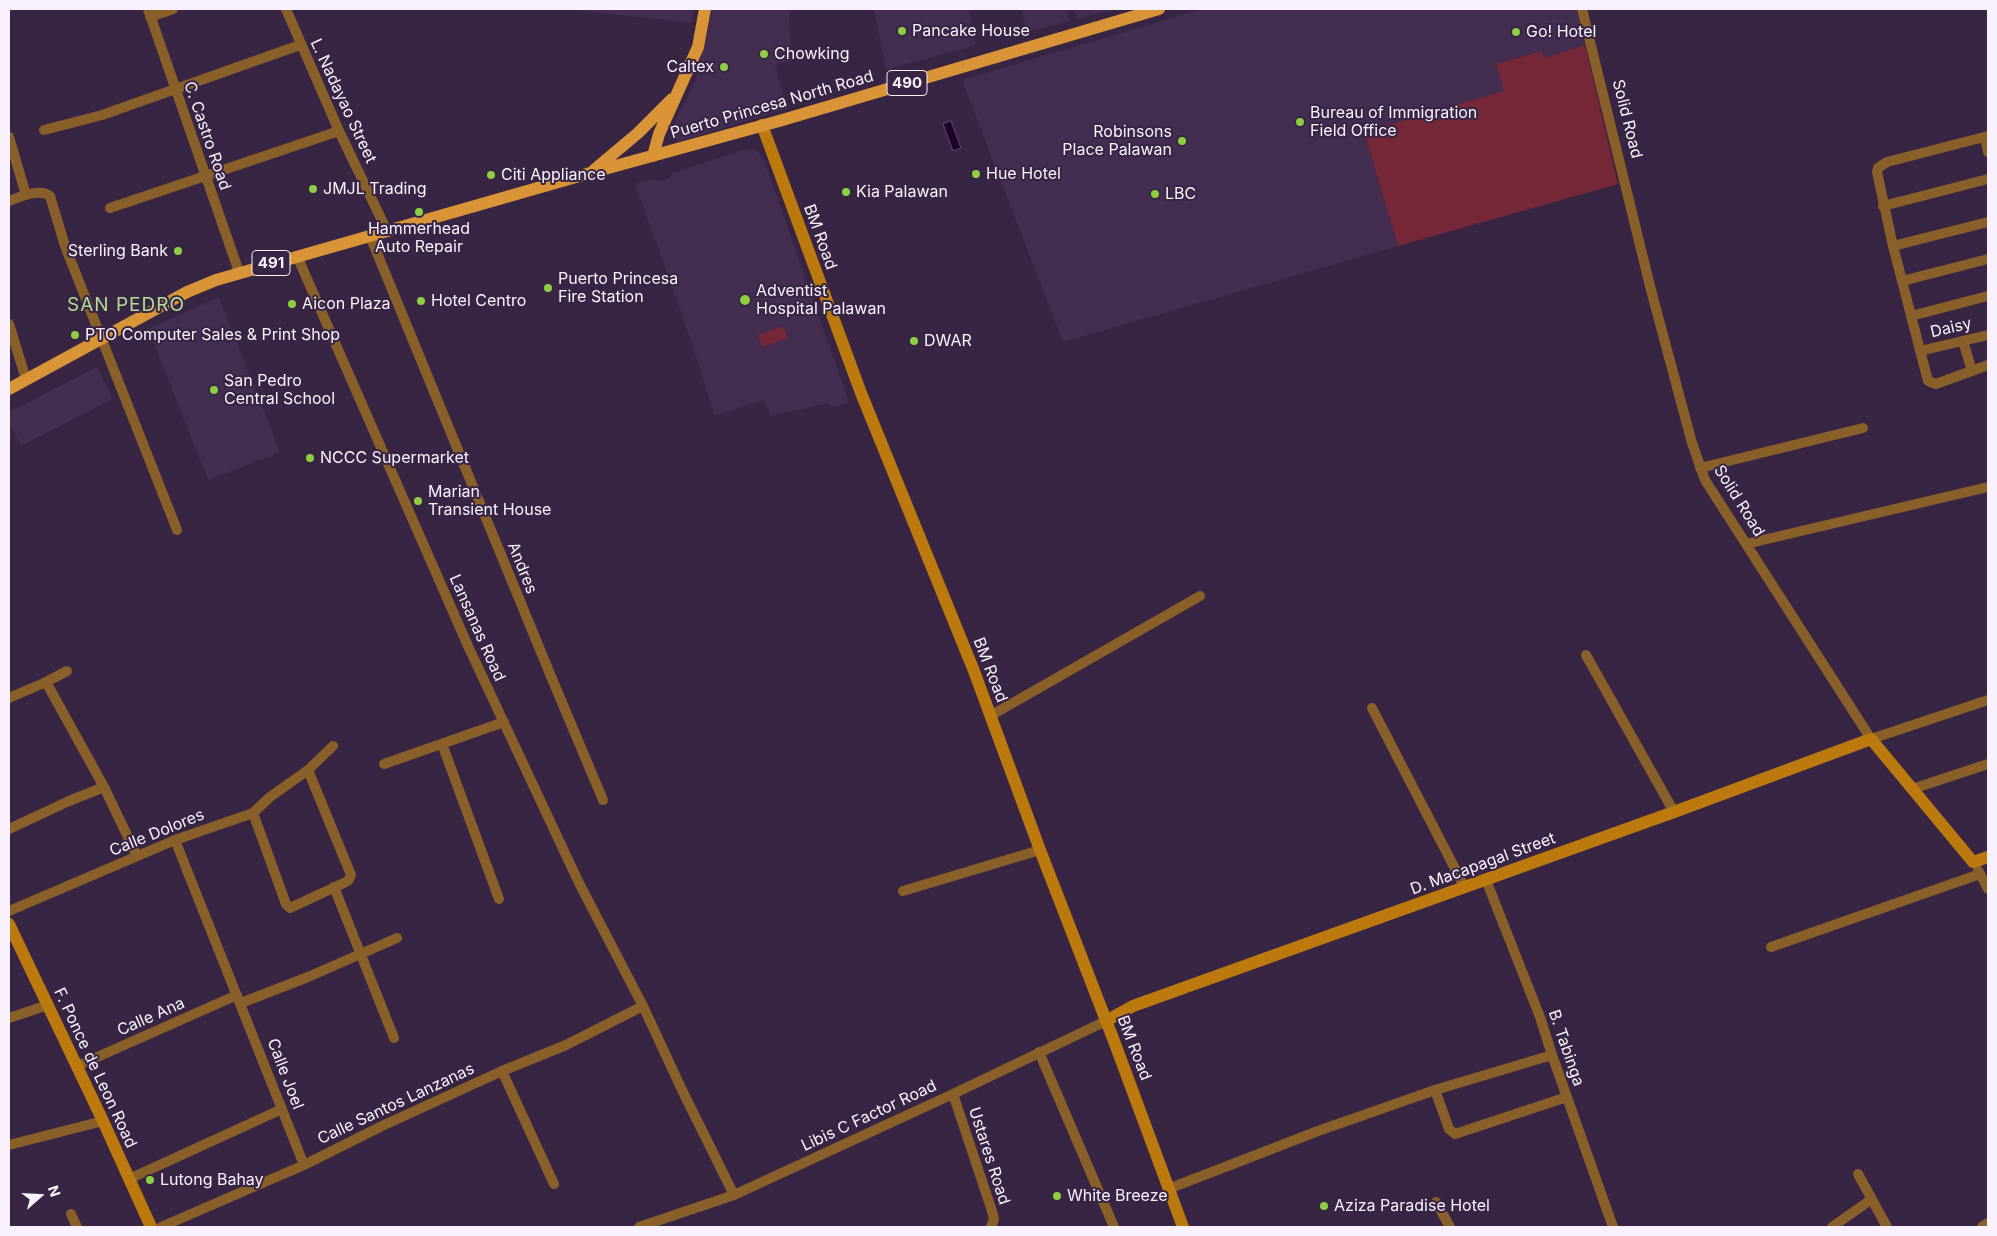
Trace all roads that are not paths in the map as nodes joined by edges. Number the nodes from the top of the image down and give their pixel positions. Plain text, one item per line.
1 (173, 9) edge
2 (286, 9) edge
3 (705, 9) edge
4 (1160, 9) edge
5 (1582, 9) edge
6 (149, 13) edge
7 (300, 45) junction
8 (175, 90) junction
9 (678, 94) junction
10 (762, 125) junction
11 (44, 130) dead end
12 (339, 131) junction
13 (1986, 137) edge
14 (10, 143) edge
15 (1988, 152) edge
16 (653, 156) junction
17 (590, 173) junction
18 (205, 177) junction
19 (1988, 178) edge
20 (26, 195) junction
21 (9, 201) edge
22 (1883, 206) junction
23 (110, 208) dead end
24 (1988, 222) edge
25 (387, 231) junction
26 (370, 236) junction
27 (1893, 246) junction
28 (297, 256) junction
29 (1988, 259) edge
30 (239, 272) junction
31 (1902, 281) junction
32 (1988, 296) edge
33 (1911, 316) junction
34 (9, 324) edge
35 (1988, 335) edge
36 (102, 338) junction
37 (1963, 341) junction
38 (1920, 351) junction
39 (1988, 365) edge
40 (1972, 371) junction
41 (26, 379) junction
42 (9, 389) edge
43 (1863, 428) dead end
44 (1700, 468) junction
45 (1988, 487) edge
46 (177, 530) dead end
47 (1746, 544) junction
48 (1200, 596) dead end
49 (1586, 654) dead end
50 (67, 671) dead end
51 (46, 682) junction
52 (9, 698) edge
53 (1988, 700) edge
54 (1372, 708) dead end
55 (990, 716) junction
56 (504, 722) junction
57 (1871, 739) junction
58 (442, 744) junction
59 (333, 746) dead end
60 (384, 764) dead end
61 (1988, 764) edge
62 (308, 770) junction
63 (104, 788) junction
64 (1912, 789) junction
65 (603, 800) dead end
66 (1674, 812) junction
67 (253, 813) junction
68 (9, 829) edge
69 (175, 840) junction
70 (1040, 850) junction
71 (137, 856) junction
72 (1988, 857) edge
73 (1973, 862) junction
74 (1980, 874) junction
75 (1486, 880) junction
76 (334, 887) junction
77 (1465, 888) junction
78 (1988, 888) edge
79 (903, 891) dead end
80 (498, 898) dead end
81 (9, 912) edge
82 (9, 924) edge
83 (397, 938) dead end
84 (1771, 947) dead end
85 (361, 954) junction
86 (239, 999) junction
87 (48, 1005) junction
88 (643, 1006) junction
89 (9, 1018) edge
90 (1106, 1021) junction
91 (394, 1038) dead end
92 (1039, 1052) junction
93 (1552, 1055) junction
94 (77, 1066) junction
95 (502, 1071) junction
96 (1435, 1090) junction
97 (953, 1094) junction
98 (1567, 1097) junction
99 (282, 1109) junction
100 (103, 1121) junction
101 (9, 1145) edge
102 (304, 1165) junction
103 (1858, 1174) dead end
104 (129, 1179) junction
105 (554, 1184) dead end
106 (1168, 1189) junction
107 (734, 1195) junction
108 (1872, 1199) junction
109 (1436, 1202) dead end
110 (71, 1214) dead end
111 (1988, 1223) edge
112 (77, 1227) edge
113 (151, 1227) edge
114 (161, 1227) edge
115 (639, 1227) edge
116 (991, 1227) edge
117 (1114, 1227) edge
118 (1183, 1227) edge
119 (1450, 1227) edge
120 (1613, 1227) edge
121 (1832, 1227) edge
122 (1887, 1227) edge
123 (1982, 1227) edge

1 - 6 street
2 - 7 street, L. Nadayao Street
3 - 9 main road
4 - 10 main road, Puerto Princesa North Road / 490
5 - 44 street, Solid Road
6 - 8 street, C. Castro Road
7 - 8 street
7 - 12 street, L. Nadayao Street
8 - 11 street
8 - 18 street, C. Castro Road
9 - 16 main road
9 - 17 main road
10 - 16 main road, Puerto Princesa North Road / 490
10 - 55 street, BM Road
12 - 18 street
12 - 25 street, L. Nadayao Street
13 - 15 street
13 - 22 street
14 - 20 street
16 - 17 main road, 491
17 - 25 main road, 491
18 - 23 street
18 - 30 street, C. Castro Road
19 - 22 street
20 - 21 street
20 - 36 street
22 - 27 street
24 - 27 street
25 - 26 main road, 491
26 - 28 main road, 491
26 - 65 street, Andres
27 - 31 street
28 - 30 main road, 491
28 - 56 street, Lansanas Road
29 - 31 street
30 - 36 main road, 491
31 - 33 street
32 - 33 street
33 - 38 street
34 - 41 street
35 - 37 street, Daisy
36 - 41 main road, 491
36 - 46 street
37 - 38 street, Daisy
37 - 40 street
38 - 40 street
39 - 40 street
41 - 42 main road, 491
43 - 44 street
44 - 47 street, Solid Road
45 - 47 street
47 - 57 street, Solid Road
48 - 55 street
49 - 66 street
50 - 51 street
51 - 52 street
51 - 63 street
53 - 57 street
54 - 77 street
55 - 70 street, BM Road
56 - 58 street
56 - 88 street, Lansanas Road
57 - 64 street, Solid Road
57 - 66 street, D. Macapagal Street
58 - 60 street
58 - 80 street
59 - 62 street, Calle Dolores
61 - 64 street
62 - 67 street, Calle Dolores
62 - 76 street
63 - 68 street
63 - 71 street
64 - 73 street, Solid Road
66 - 75 street, D. Macapagal Street
67 - 69 street, Calle Dolores
67 - 76 street
69 - 71 street, Calle Dolores
69 - 86 street, Calle Joel
70 - 79 street
70 - 90 street, BM Road
71 - 81 street, Calle Dolores
72 - 73 street
73 - 74 street, Solid Road
74 - 78 street, Solid Road
74 - 84 street
75 - 77 street, D. Macapagal Street
75 - 93 street, B. Tabinga
76 - 85 street
77 - 90 street, D. Macapagal Street
82 - 87 street, F. Ponce de Leon Road
83 - 85 street, Calle Ana
85 - 86 street, Calle Ana
85 - 91 street
86 - 94 street, Calle Ana
86 - 99 street, Calle Joel
87 - 89 street
87 - 94 street, F. Ponce de Leon Road
88 - 95 street, Calle Santos Lanzanas
88 - 107 street, Lansanas Road
90 - 92 street, Libis C Factor Road
90 - 106 street, BM Road
92 - 97 street, Libis C Factor Road
92 - 117 street
93 - 96 street
93 - 98 street, B. Tabinga
94 - 100 street, F. Ponce de Leon Road
95 - 102 street, Calle Santos Lanzanas
95 - 105 street
96 - 98 street
96 - 106 street
97 - 107 street, Libis C Factor Road
97 - 116 street, Ustares Road
98 - 120 street, B. Tabinga
99 - 102 street, Calle Joel
99 - 104 street
100 - 101 street
100 - 104 street, F. Ponce de Leon Road
102 - 114 street, Calle Santos Lanzanas
103 - 108 street
104 - 113 street, F. Ponce de Leon Road
106 - 118 street, BM Road
107 - 115 street, Libis C Factor Road
108 - 121 street
108 - 122 street
109 - 119 street
110 - 112 street
111 - 123 street

